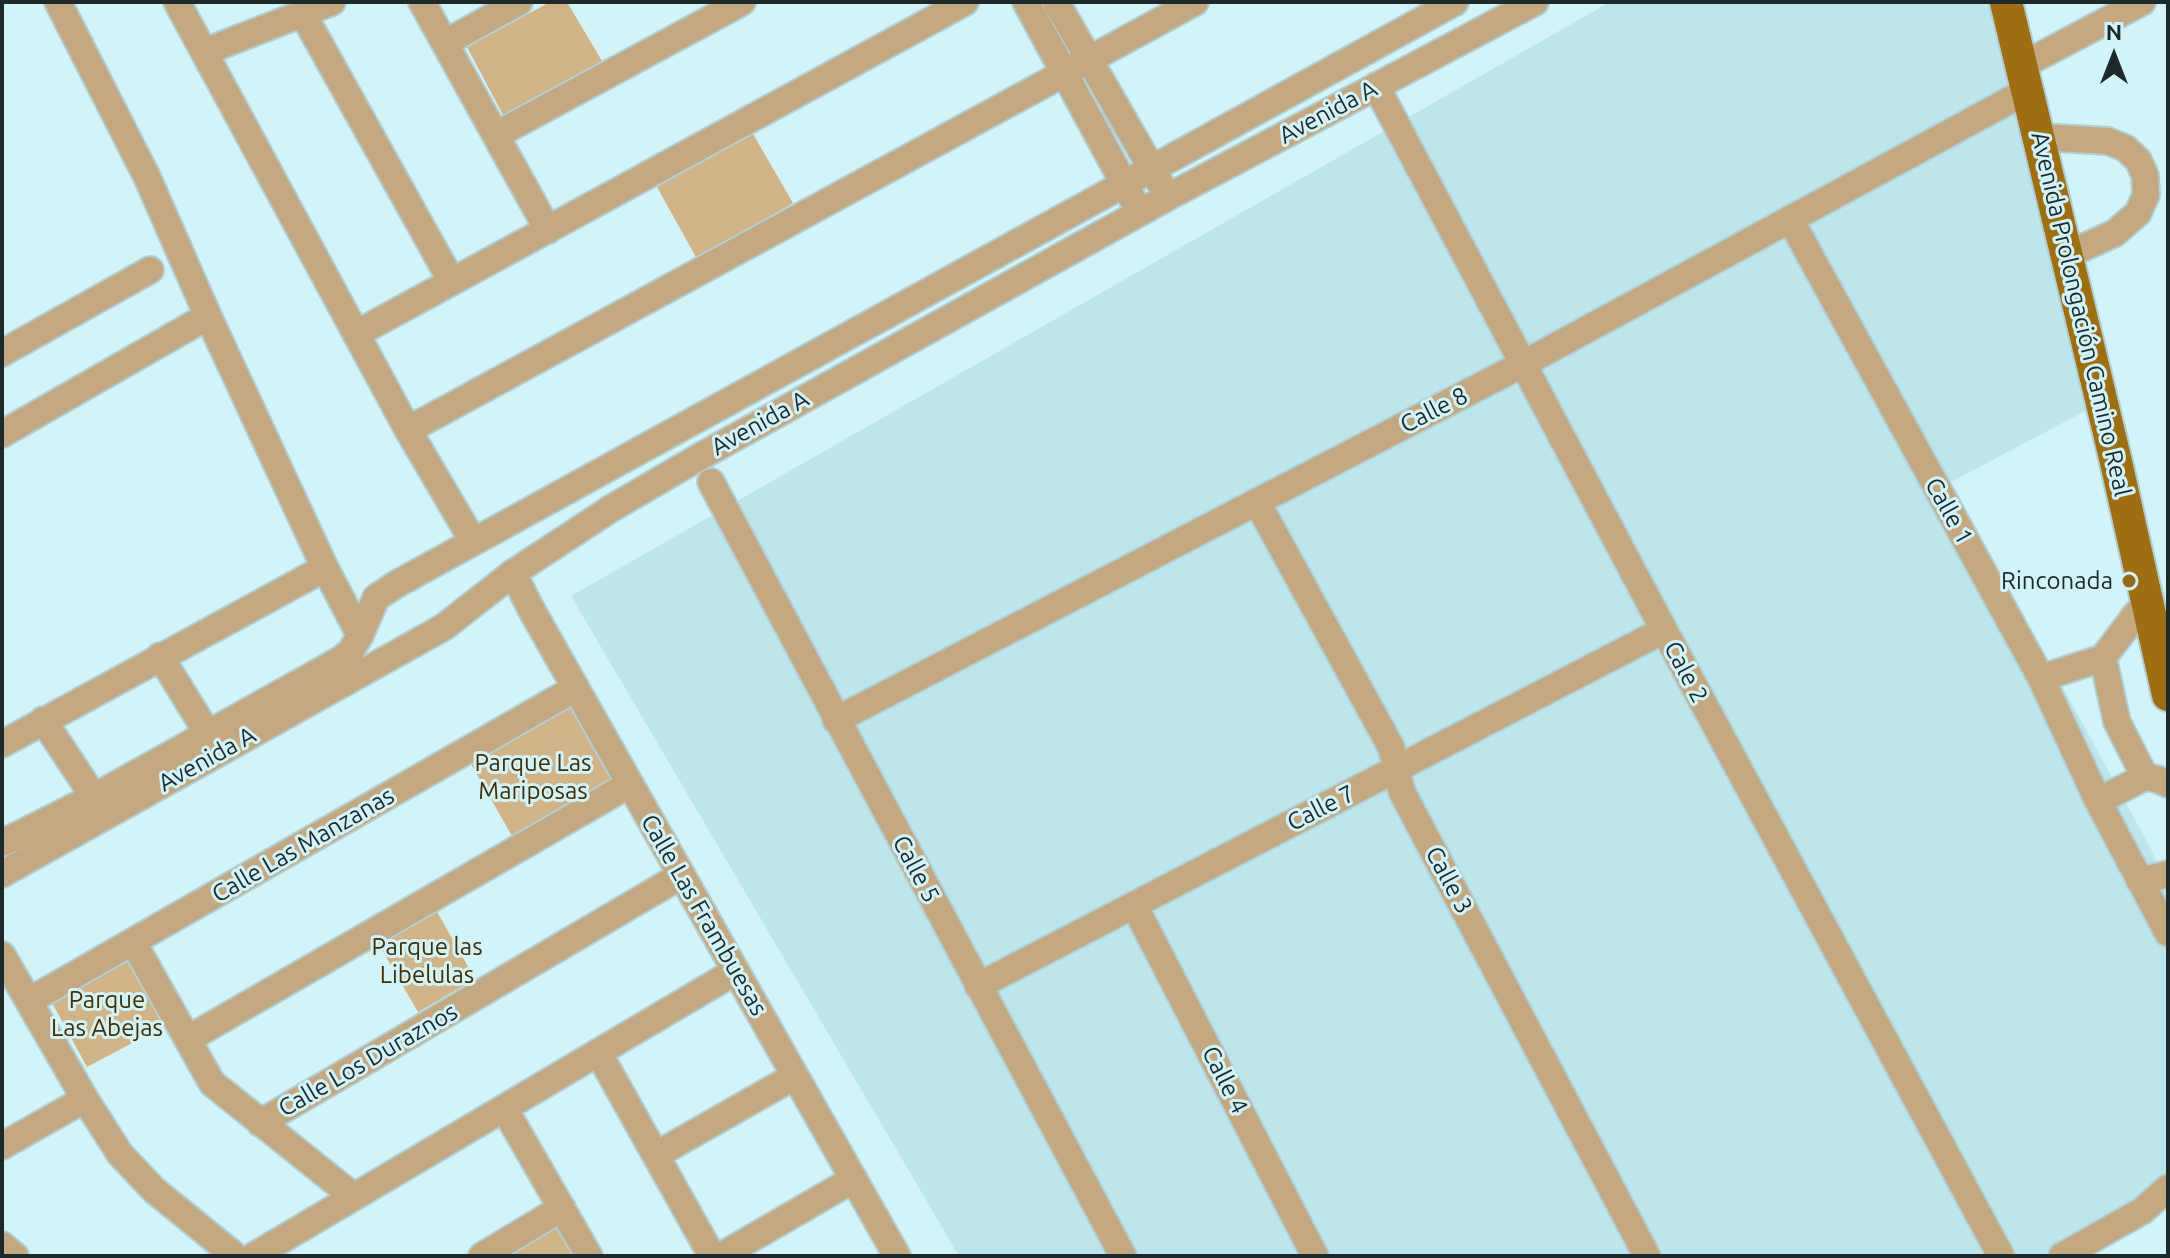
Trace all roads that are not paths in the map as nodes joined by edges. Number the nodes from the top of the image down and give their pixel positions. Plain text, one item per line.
1 (58, 2) edge
2 (177, 2) edge
3 (332, 2) edge
4 (422, 2) edge
5 (519, 2) edge
6 (742, 2) edge
7 (964, 2) edge
8 (1026, 2) edge
9 (1056, 2) edge
10 (1195, 2) edge
11 (1455, 2) edge
12 (1535, 2) edge
13 (2006, 2) edge
14 (2142, 2) edge
15 (303, 14) junction
16 (445, 43) junction
17 (204, 52) junction
18 (1088, 60) junction
19 (1064, 73) junction
20 (2024, 79) junction
21 (1376, 86) junction
22 (496, 135) junction
23 (2040, 137) junction
24 (1150, 168) junction
25 (1125, 184) junction
26 (1168, 197) junction
27 (1140, 214) junction
28 (1790, 219) junction
29 (548, 230) junction
30 (2067, 255) junction
31 (150, 270) dead end
32 (452, 282) junction
33 (208, 316) junction
34 (356, 334) junction
35 (2, 353) edge
36 (1523, 364) junction
37 (408, 430) junction
38 (2, 434) edge
39 (711, 482) dead end
40 (1257, 502) junction
41 (473, 541) junction
42 (325, 568) junction
43 (513, 573) junction
44 (2157, 619) edge
45 (1664, 630) junction
46 (360, 635) junction
47 (160, 656) junction
48 (2103, 658) junction
49 (2041, 678) junction
50 (576, 688) junction
51 (2168, 695) edge
52 (43, 720) junction
53 (836, 720) junction
54 (208, 734) junction
55 (2, 744) edge
56 (1396, 769) junction
57 (2156, 781) edge
58 (630, 784) junction
59 (94, 797) junction
60 (2098, 801) junction
61 (2, 843) edge
62 (2, 874) edge
63 (2168, 874) edge
64 (682, 875) junction
65 (2140, 881) junction
66 (1134, 905) junction
67 (2168, 933) edge
68 (133, 942) junction
69 (2, 955) edge
70 (736, 971) junction
71 (978, 986) junction
72 (29, 1001) junction
73 (188, 1039) junction
74 (598, 1052) junction
75 (795, 1076) junction
76 (85, 1099) junction
77 (504, 1108) junction
78 (260, 1123) junction
79 (2, 1146) edge
80 (656, 1155) junction
81 (854, 1179) junction
82 (2168, 1188) edge
83 (354, 1197) junction
84 (562, 1208) junction
85 (2, 1245) edge
86 (15, 1256) edge
87 (235, 1256) edge
88 (254, 1256) edge
89 (482, 1256) edge
90 (589, 1256) edge
91 (712, 1256) edge
92 (721, 1256) edge
93 (897, 1256) edge
94 (1123, 1256) edge
95 (1315, 1256) edge
96 (1647, 1256) edge
97 (2001, 1256) edge
98 (2062, 1256) edge

1 - 33 street
2 - 17 street
3 - 15 street
4 - 16 street
5 - 16 street
6 - 22 street
7 - 29 street
8 - 19 street
9 - 18 street
10 - 18 street
11 - 24 street, Avenida A
12 - 21 street, Avenida A
13 - 20 main road, Avenida Prolongación Camino Real
14 - 20 street, Calle 8
15 - 17 street
15 - 32 street
16 - 22 street
17 - 34 street
18 - 19 street
18 - 24 street
19 - 25 street
19 - 37 street
20 - 23 main road, Avenida Prolongación Camino Real
20 - 28 street, Calle 8
21 - 26 street, Avenida A
21 - 36 street, Cale 2
22 - 29 street
23 - 30 main road, Avenida Prolongación Camino Real
23 - 30 street
24 - 25 street, Avenida A
24 - 26 street
25 - 27 street
25 - 41 street, Avenida A
26 - 27 street, Avenida A
27 - 43 street, Avenida A
28 - 36 street, Calle 8
28 - 49 street, Calle 1
29 - 32 street
30 - 44 main road, Avenida Prolongación Camino Real
31 - 35 street
32 - 34 street
33 - 38 street
33 - 42 street
34 - 37 street
36 - 40 street, Calle 8
36 - 45 street, Cale 2
37 - 41 street
39 - 53 street, Calle 5
40 - 53 street, Calle 8
40 - 56 street, Calle 3
41 - 46 street, Avenida A
42 - 46 street
42 - 47 street
43 - 50 street, Calle Las Frambuesas
43 - 62 street, Avenida A
44 - 48 street
44 - 51 main road, Avenida Prolongación Camino Real
45 - 56 street, Calle 7
45 - 97 street, Cale 2
46 - 54 street, Avenida A
47 - 52 street
47 - 54 street
48 - 49 street
48 - 57 street
49 - 60 street, Calle 1
50 - 58 street, Calle Las Frambuesas
50 - 68 street, Calle Las Manzanas
52 - 55 street
52 - 59 street
53 - 71 street, Calle 5
54 - 59 street, Avenida A
56 - 66 street, Calle 7
56 - 96 street, Calle 3
57 - 60 street
58 - 64 street, Calle Las Frambuesas
58 - 73 street
59 - 61 street, Avenida A
60 - 65 street, Calle 1
63 - 65 street
64 - 70 street, Calle Las Frambuesas
64 - 78 street, Calle Los Duraznos
65 - 67 street, Calle 1
66 - 71 street, Calle 7
66 - 95 street, Calle 4
68 - 72 street, Calle Las Manzanas
68 - 73 street
69 - 72 street
70 - 74 street
70 - 75 street, Calle Las Frambuesas
71 - 94 street, Calle 5
72 - 76 street
73 - 78 street
74 - 77 street
74 - 80 street
75 - 80 street
75 - 81 street, Calle Las Frambuesas
76 - 79 street
76 - 87 street
77 - 83 street
77 - 84 street
78 - 83 street
80 - 91 street
81 - 92 street
81 - 93 street, Calle Las Frambuesas
82 - 98 street
83 - 88 street
84 - 89 street
84 - 90 street
85 - 86 street

